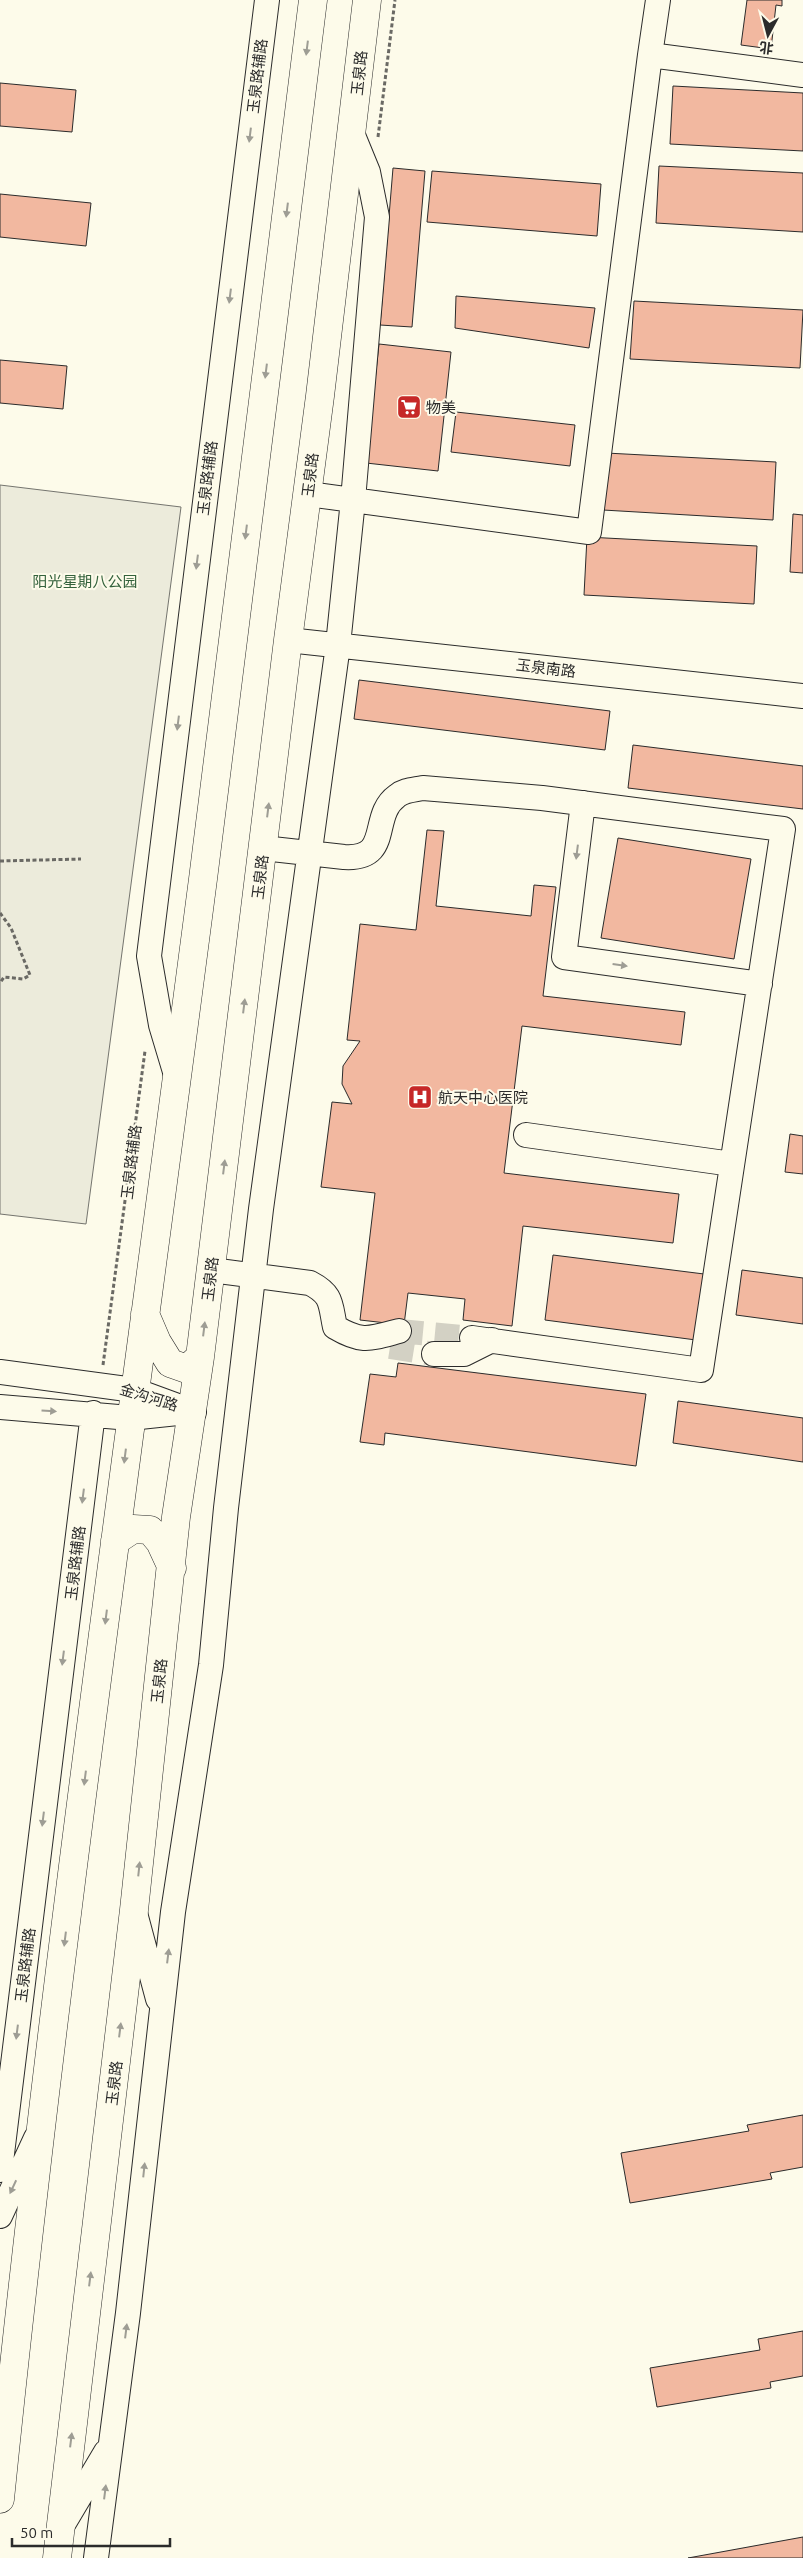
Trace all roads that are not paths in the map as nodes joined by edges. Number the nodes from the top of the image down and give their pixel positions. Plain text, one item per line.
1 (267, 0) edge
2 (313, 0) edge
3 (367, 0) edge
4 (658, 0) edge
5 (650, 55) junction
6 (803, 76) edge
7 (365, 136) junction
8 (308, 494) junction
9 (353, 500) junction
10 (288, 640) junction
11 (338, 645) junction
12 (803, 696) edge
13 (583, 803) junction
14 (263, 848) junction
15 (309, 853) junction
16 (760, 984) junction
17 (177, 1078) junction
18 (526, 1136) dead end
19 (732, 1164) junction
20 (211, 1270) junction
21 (254, 1276) junction
22 (145, 1314) junction
23 (386, 1339) tunnel mouth
24 (434, 1354) tunnel mouth
25 (200, 1357) junction
26 (0, 1372) edge
27 (134, 1390) junction
28 (0, 1407) edge
29 (194, 1412) junction
30 (93, 1413) junction
31 (130, 1418) junction
32 (115, 1541) junction
33 (172, 1568) junction
34 (134, 1910) junction
35 (162, 2013) junction
36 (41, 2127) junction
37 (0, 2170) edge
38 (0, 2216) edge
39 (111, 2443) junction
40 (0, 2499) edge
41 (61, 2528) junction
42 (57, 2558) edge
43 (96, 2558) edge

1 -> 17 street, 玉泉路辅路
2 -> 17 main road
3 - 7 main road, 玉泉路
4 - 5 street
5 - 6 street
5 - 9 street
7 - 8 main road, 玉泉路
7 - 9 street
8 - 9 street
8 - 10 main road, 玉泉路
9 - 11 street
10 - 11 street, 玉泉南路
14 -> 10 main road, 玉泉路
11 - 12 street, 玉泉南路
11 - 15 street
13 - 15 street
13 -> 16 street
13 - 16 street
14 - 15 street
20 -> 14 main road, 玉泉路
15 - 21 street
16 - 19 street
17 - 22 main road
18 - 19 street
19 - 24 street
20 - 21 street
25 -> 20 main road, 玉泉路
21 - 23 street
35 -> 21 street
22 - 25 main road
22 - 27 main road
25 - 29 main road, 玉泉路
26 - 27 street, 金沟河路
27 - 29 street, 金沟河路
27 - 31 main road
28 -> 30 street, 金沟河路
29 - 31 street, 金沟河路
29 - 33 main road, 玉泉路
30 - 31 street, 金沟河路
30 -> 37 street, 玉泉路辅路
31 -> 32 main road
32 - 33 main road
32 -> 36 main road
34 -> 33 main road, 玉泉路
34 - 35 street
41 -> 34 main road, 玉泉路
39 -> 35 street
36 -> 38 street
36 - 40 main road
39 - 41 street
43 -> 39 street
41 - 42 main road, 玉泉路

